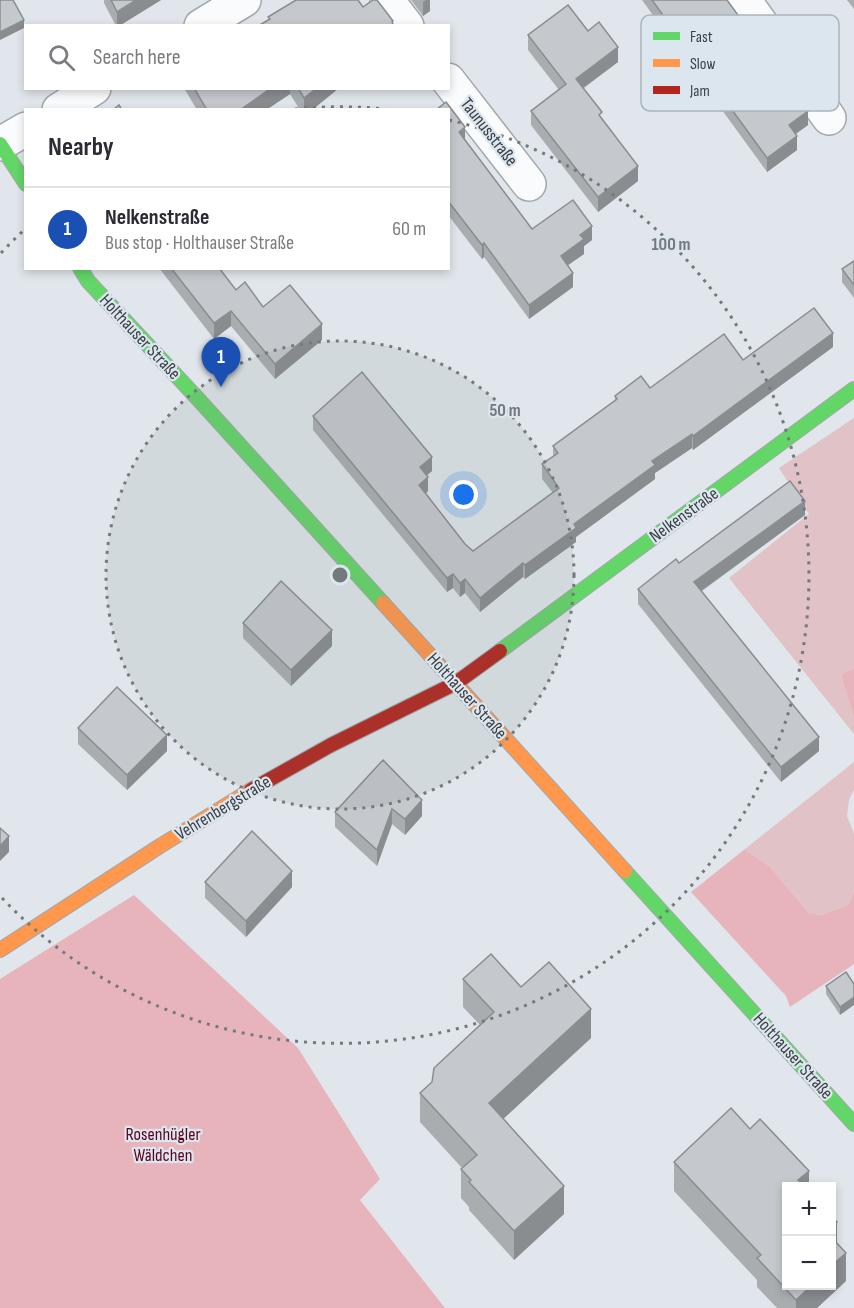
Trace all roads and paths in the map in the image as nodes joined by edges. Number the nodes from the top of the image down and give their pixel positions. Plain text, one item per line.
1 (244, 0) edge
2 (387, 0) edge
3 (744, 0) edge
4 (755, 15) edge
5 (204, 24) edge
6 (405, 24) edge
7 (450, 83) edge
8 (91, 90) edge
9 (62, 108) edge
10 (824, 111) edge
11 (829, 118) dead end
12 (24, 130) edge
13 (0, 144) edge
14 (24, 181) edge
15 (529, 184) dead end
16 (81, 270) edge
17 (854, 389) edge
18 (456, 683) junction
19 (0, 950) edge
20 (854, 1124) edge

1 - 5 street
2 - 6 street
3 - 4 street
7 - 15 street, Taunusstraße
8 - 9 street
10 - 11 street
12 - 13 street
13 - 14 street
16 - 18 street, Holthauser Straße
17 - 18 street, Nelkenstraße
18 - 19 street, Vehrenbergstraße
18 - 20 street, Holthauser Straße

